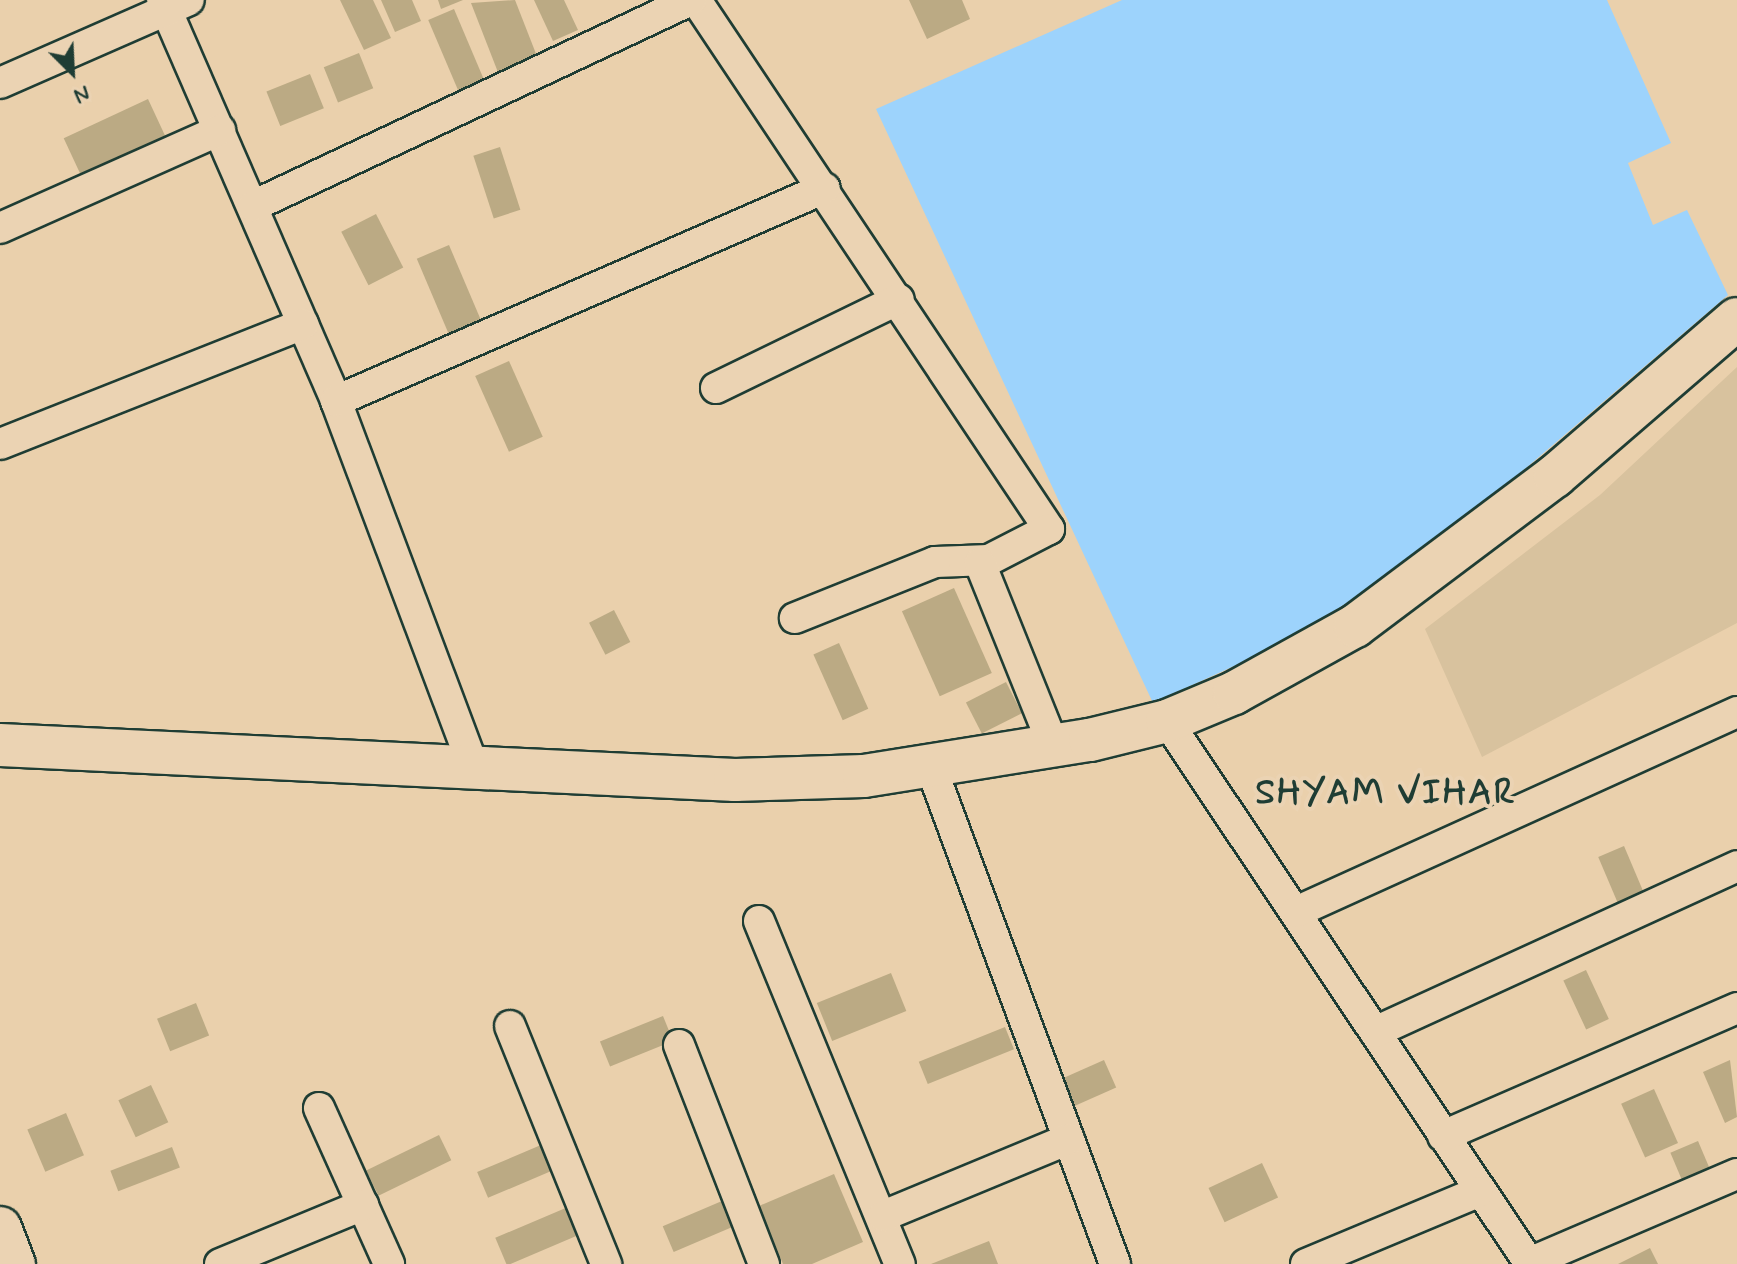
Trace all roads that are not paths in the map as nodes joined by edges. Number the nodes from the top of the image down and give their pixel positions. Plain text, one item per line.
1 (693, 0) edge
2 (172, 3) edge
3 (0, 83) edge
4 (220, 130) junction
5 (825, 188) junction
6 (253, 206) junction
7 (0, 228) edge
8 (899, 299) junction
9 (1737, 319) edge
10 (303, 324) junction
11 (716, 388) dead end
12 (336, 401) junction
13 (0, 444) edge
14 (980, 563) junction
15 (795, 618) dead end
16 (1737, 712) edge
17 (1167, 721) junction
18 (0, 745) edge
19 (1054, 747) junction
20 (473, 765) junction
21 (931, 767) junction
22 (1737, 866) edge
23 (1296, 912) junction
24 (759, 921) dead end
25 (1737, 1008) edge
26 (510, 1026) dead end
27 (1375, 1032) junction
28 (679, 1045) dead end
29 (319, 1108) dead end
30 (1443, 1136) junction
31 (1069, 1139) junction
32 (1737, 1174) edge
33 (1478, 1192) junction
34 (363, 1205) junction
35 (883, 1216) junction
36 (0, 1228) edge
37 (14, 1264) edge
38 (220, 1264) edge
39 (389, 1264) edge
40 (606, 1264) edge
41 (764, 1264) edge
42 (900, 1264) edge
43 (1115, 1264) edge
44 (1306, 1264) edge
45 (1529, 1264) edge

1 - 5 street
1 - 6 street
2 - 3 street
2 - 4 street
4 - 6 street
4 - 7 street
5 - 8 street
5 - 12 street
6 - 10 street
8 - 11 street
8 - 14 street
9 - 17 street
10 - 12 street
10 - 13 street
12 - 20 street
14 - 15 street
14 - 19 street
16 - 23 street
17 - 19 street
17 - 23 street
18 - 20 street
19 - 21 street
20 - 21 street
21 - 31 street
22 - 27 street
23 - 27 street
24 - 35 street
25 - 30 street
26 - 40 street
27 - 30 street
28 - 41 street
29 - 34 street
30 - 33 street
31 - 35 street
31 - 43 street
32 - 45 street
33 - 44 street
33 - 45 street
34 - 38 street
34 - 39 street
35 - 42 street
36 - 37 street

